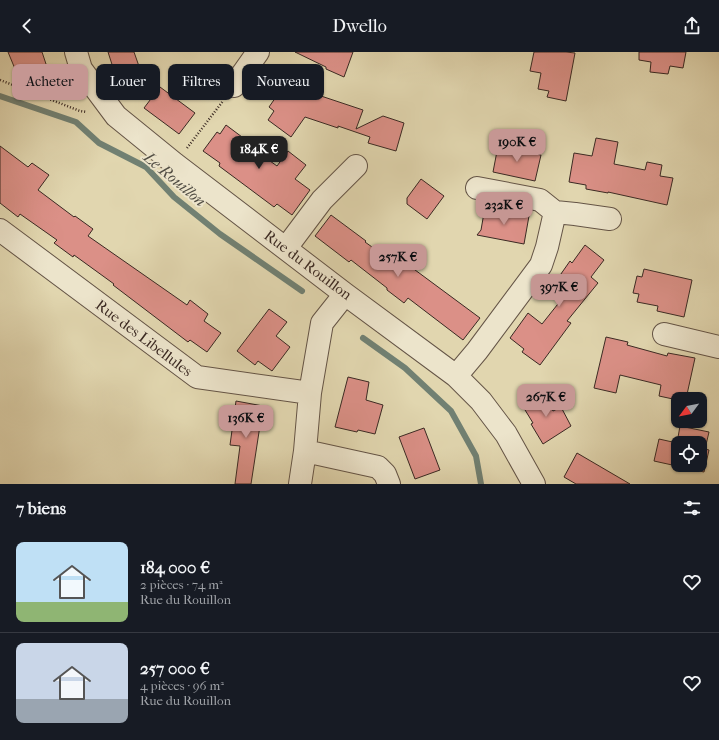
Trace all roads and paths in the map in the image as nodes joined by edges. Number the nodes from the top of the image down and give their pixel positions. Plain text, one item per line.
1 (76, 52) edge
2 (258, 52) edge
3 (0, 80) edge
4 (234, 86) edge
5 (223, 100) edge
6 (116, 116) junction
7 (175, 164) junction
8 (356, 166) dead end
9 (477, 188) dead end
10 (555, 212) junction
11 (610, 219) dead end
12 (0, 230) edge
13 (286, 248) junction
14 (345, 294) junction
15 (664, 334) dead end
16 (719, 347) edge
17 (456, 376) junction
18 (310, 393) junction
19 (305, 451) junction
20 (300, 484) edge
21 (389, 484) edge
22 (534, 484) edge

1 - 6 street, Rue du Rouillon
2 - 4 street
3 - 6 path
5 - 7 path
6 - 7 street, Rue du Rouillon
7 - 13 street, Rue du Rouillon
8 - 13 street
9 - 10 street
10 - 11 street
10 - 17 street
12 - 18 street, Rue des Libellules
13 - 14 street, Rue du Rouillon
14 - 17 street, Rue du Rouillon
14 - 18 street
15 - 16 street
17 - 22 street, Rue du Rouillon
18 - 19 street
19 - 20 street
19 - 21 street

